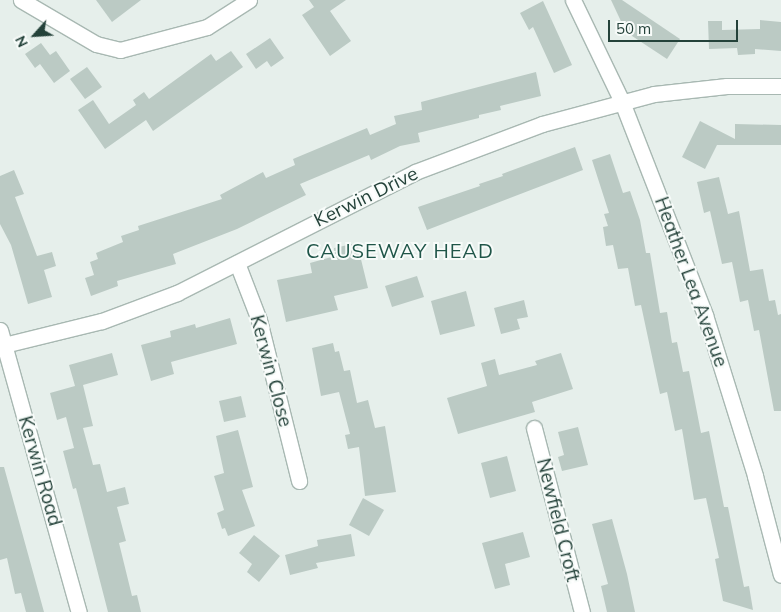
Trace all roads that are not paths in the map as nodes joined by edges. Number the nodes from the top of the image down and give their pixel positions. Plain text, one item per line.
1 (21, 0) edge
2 (249, 0) edge
3 (573, 0) edge
4 (781, 86) edge
5 (622, 102) junction
6 (238, 263) junction
7 (0, 330) edge
8 (4, 345) junction
9 (534, 428) dead end
10 (299, 481) dead end
11 (781, 575) edge
12 (79, 612) edge
13 (582, 612) edge

1 - 2 street
3 - 5 street, Heather Lea Avenue
4 - 5 street, Kerwin Drive
5 - 6 street, Kerwin Drive
5 - 11 street, Heather Lea Avenue
6 - 8 street, Kerwin Drive
6 - 10 street, Kerwin Close
7 - 8 street, Kerwin Road
8 - 12 street, Kerwin Road
9 - 13 street, Newfield Croft

